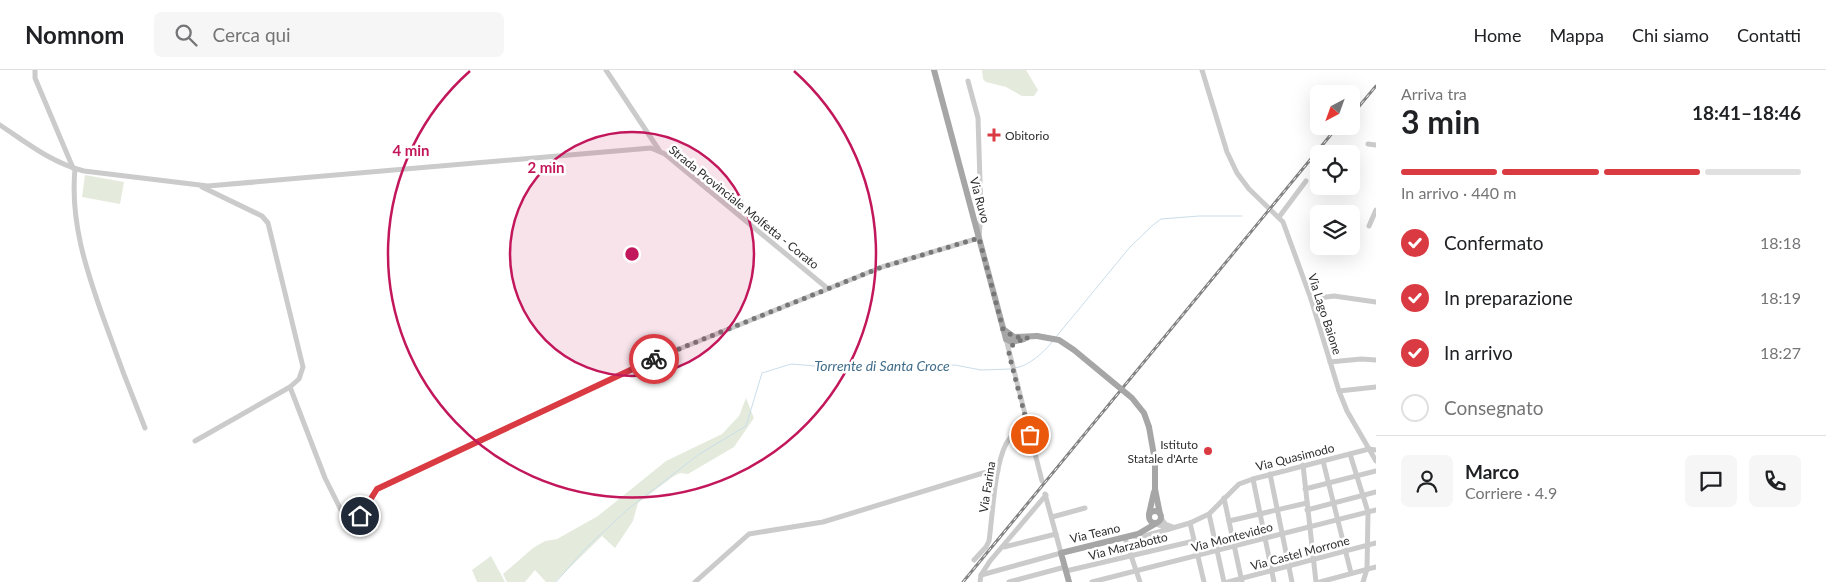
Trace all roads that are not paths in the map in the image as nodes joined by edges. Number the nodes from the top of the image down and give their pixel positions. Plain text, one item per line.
1 (35, 70) edge
2 (606, 70) edge
3 (934, 70) edge
4 (1202, 70) edge
5 (968, 81) dead end
6 (0, 125) edge
7 (1368, 144) dead end
8 (1376, 144) edge
9 (660, 150) junction
10 (74, 169) junction
11 (1306, 181) dead end
12 (199, 186) junction
13 (1376, 210) edge
14 (1279, 217) junction
15 (1369, 226) dead end
16 (979, 238) junction
17 (827, 288) junction
18 (1311, 299) junction
19 (1376, 302) edge
20 (1003, 329) junction
21 (1006, 339) junction
22 (1015, 339) junction
23 (1009, 355) junction
24 (1376, 360) edge
25 (1330, 362) junction
26 (290, 387) junction
27 (1376, 387) edge
28 (1339, 390) junction
29 (1026, 420) junction
30 (145, 428) dead end
31 (195, 441) dead end
32 (1369, 449) junction
33 (1376, 450) edge
34 (1350, 454) junction
35 (1323, 461) junction
36 (1376, 461) edge
37 (1303, 465) junction
38 (998, 470) junction
39 (1376, 471) edge
40 (1270, 474) junction
41 (1357, 476) junction
42 (1253, 479) junction
43 (1042, 481) dead end
44 (1329, 483) junction
45 (1155, 489) junction
46 (1305, 490) junction
47 (1376, 492) edge
48 (1363, 496) junction
49 (1224, 498) junction
50 (1307, 503) junction
51 (1334, 503) junction
52 (1085, 508) dead end
53 (1277, 510) junction
54 (1307, 510) junction
55 (1376, 510) edge
56 (1368, 512) junction
57 (1209, 514) junction
58 (1260, 514) junction
59 (1149, 516) junction
60 (1161, 516) junction
61 (1052, 517) junction
62 (1338, 518) junction
63 (1229, 521) junction
64 (1190, 523) junction
65 (1155, 524) junction
66 (1310, 526) junction
67 (1174, 528) junction
68 (1282, 533) junction
69 (1056, 534) junction
70 (1136, 535) junction
71 (1125, 538) junction
72 (1265, 538) junction
73 (1194, 541) junction
74 (1376, 543) edge
75 (1369, 545) junction
76 (1004, 546) junction
77 (1234, 546) junction
78 (1347, 550) junction
79 (1217, 551) junction
80 (1062, 553) junction
81 (1130, 556) junction
82 (1198, 556) junction
83 (1314, 559) junction
84 (974, 560) dead end
85 (1290, 565) junction
86 (1376, 567) edge
87 (1066, 569) junction
88 (1368, 569) junction
89 (1272, 570) junction
90 (1136, 572) junction
91 (1351, 573) junction
92 (981, 574) junction
93 (1242, 580) edge
94 (695, 582) edge
95 (980, 582) edge
96 (1009, 582) edge
97 (1068, 582) edge
98 (1092, 582) edge
99 (1140, 582) edge
100 (1204, 582) edge
101 (1224, 582) edge
102 (1228, 582) edge
103 (1274, 582) edge
104 (1292, 582) edge
105 (1318, 582) edge
106 (1363, 582) edge

1 - 10 street
2 - 9 street
3 - 16 main road, Via Ruvo
4 - 14 street, Via Lago Baione
5 - 16 street
6 - 10 street, Strada Provinciale Molfetta - Corato
7 - 8 street
9 - 12 street, Strada Provinciale Molfetta - Corato
9 - 17 street, Strada Provinciale Molfetta - Corato
10 - 12 street, Strada Provinciale Molfetta - Corato
10 - 30 street
11 - 14 street
12 - 26 street
13 - 15 street
14 - 18 street, Via Lago Baione
16 - 17 street
16 - 20 main road, Via Ruvo
17 - 26 street
18 - 19 street
18 - 25 street, Via Lago Baione
20 - 21 main road, Via Ruvo
20 - 22 main road
21 - 22 main road
21 - 23 street, Via Ruvo
22 - 23 street
22 - 45 main road, bridge
23 - 29 street, Via Ruvo
24 - 25 street
25 - 28 street, Via Lago Baione
26 - 31 street
27 - 28 street
28 - 32 street, Via Lago Baione
29 - 38 street, Via Farina
29 - 43 street, Via Ruvo
32 - 33 street, Via Quasimodo
32 - 34 street, Via Quasimodo
32 - 36 street, Via Lago Baione
34 - 35 street, Via Quasimodo
34 - 41 street
35 - 37 street, Via Quasimodo
35 - 44 street
37 - 40 street, Via Quasimodo
37 - 46 street
38 - 84 street, Via Farina
38 - 94 street
39 - 41 street
40 - 42 street, Via Quasimodo
40 - 53 street
41 - 44 street
41 - 48 street
42 - 49 street, Via Quasimodo
42 - 58 street
44 - 46 street
44 - 51 street
45 - 59 main road, Via Teano
45 - 60 main road
46 - 50 street
47 - 48 street
48 - 51 street
48 - 56 street
49 - 57 street, Via Teano
49 - 63 street
50 - 53 street
50 - 54 street
51 - 54 street
51 - 62 street
52 - 61 street
53 - 58 street
53 - 68 street
54 - 66 street
55 - 56 street, Via Montevideo
56 - 62 street, Via Montevideo
56 - 75 street
57 - 64 street, Via Teano
57 - 79 street
58 - 63 street
58 - 72 street
59 - 60 main road
59 - 65 main road
59 - 70 main road, Via Teano
60 - 65 main road
60 - 67 street
61 - 69 street
61 - 76 street
62 - 66 street, Via Montevideo
62 - 78 street
63 - 77 street
64 - 67 street, Via Teano
64 - 73 street
65 - 67 street
65 - 70 main road, Via Teano
66 - 68 street, Via Montevideo
66 - 83 street
67 - 70 street, Via Teano
68 - 72 street, Via Montevideo
68 - 85 street
69 - 76 street
69 - 80 street
70 - 71 main road, Via Teano
71 - 80 main road, Via Teano
71 - 81 street
72 - 77 street, Via Montevideo
72 - 89 street
73 - 81 street, Via Marzabotto
73 - 82 street
74 - 75 street, Via Castel Morrone
75 - 78 street, Via Castel Morrone
75 - 88 street
76 - 92 street
77 - 79 street, Via Montevideo
77 - 93 street
78 - 83 street, Via Castel Morrone
78 - 91 street
79 - 82 street, Via Montevideo
79 - 101 street
80 - 87 main road
80 - 92 street
81 - 87 street, Via Marzabotto
81 - 90 street
82 - 90 street, Via Montevideo
82 - 100 street
83 - 85 street, Via Castel Morrone
83 - 105 street
85 - 89 street, Via Castel Morrone
85 - 104 street
86 - 88 street
87 - 96 street, Via Marzabotto
87 - 97 main road
88 - 91 street
88 - 106 street
89 - 93 street, Via Castel Morrone
89 - 103 street
90 - 98 street, Via Montevideo
90 - 99 street
91 - 105 street
92 - 95 street
93 - 102 street, Via Castel Morrone

